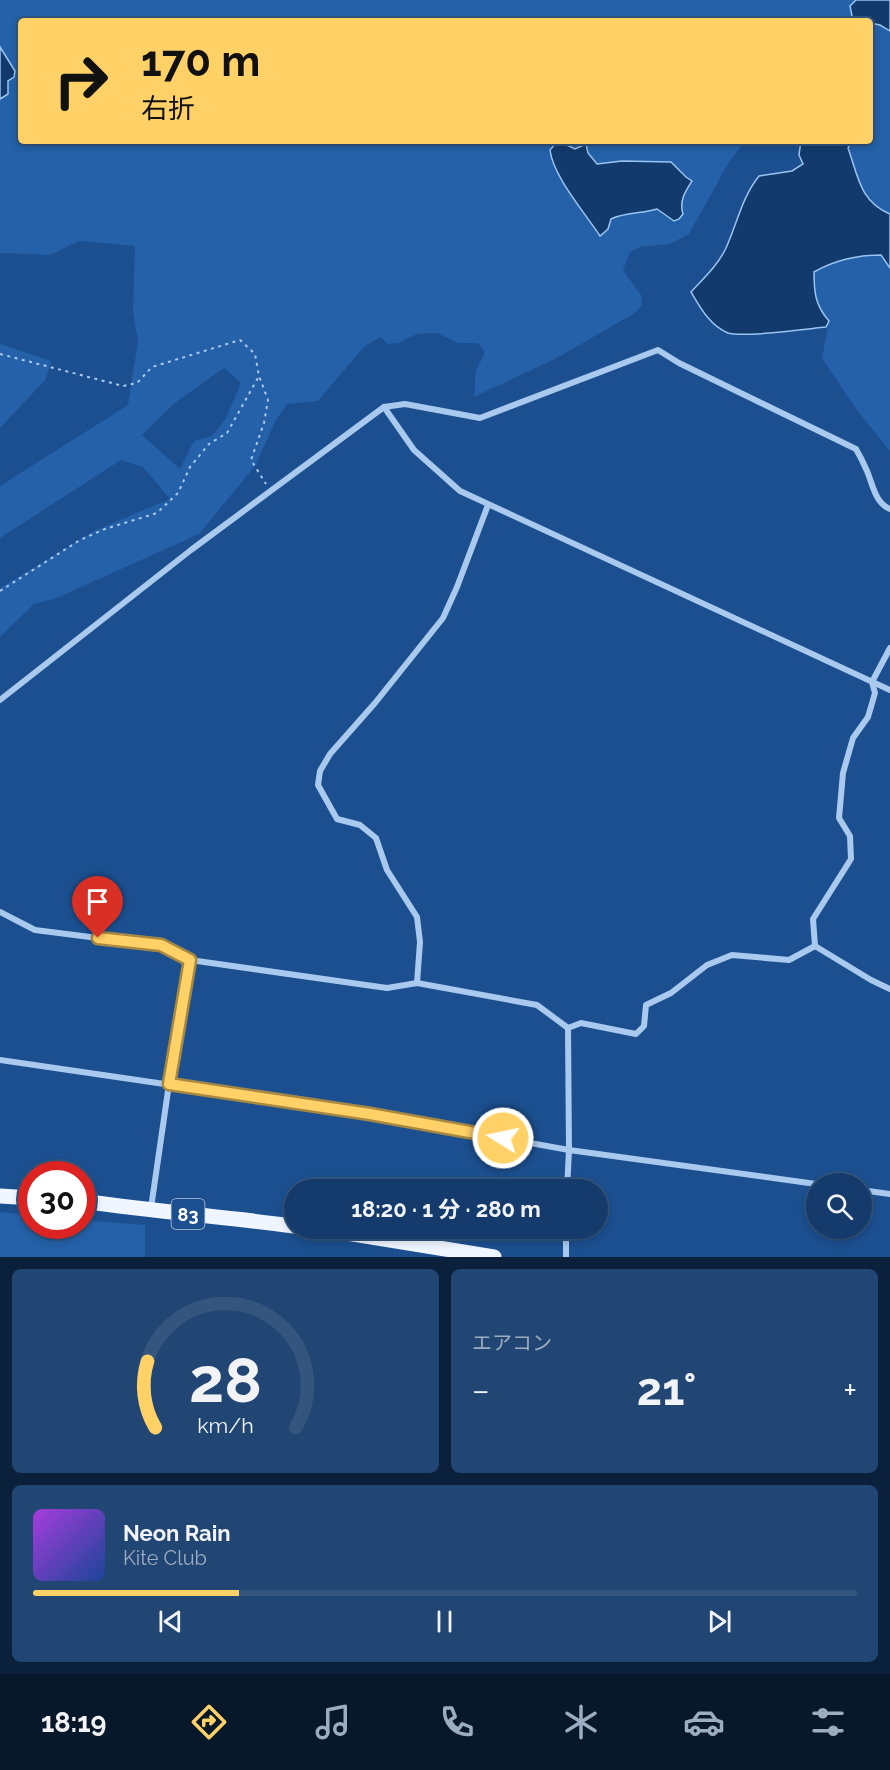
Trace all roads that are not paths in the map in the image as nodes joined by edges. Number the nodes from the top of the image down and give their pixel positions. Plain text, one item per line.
1 (384, 407) junction
2 (488, 505) junction
3 (890, 508) edge
4 (890, 648) edge
5 (872, 682) junction
6 (890, 690) edge
7 (0, 700) edge
8 (0, 912) edge
9 (814, 946) junction
10 (190, 960) junction
11 (417, 983) junction
12 (890, 989) edge
13 (568, 1028) junction
14 (0, 1060) edge
15 (169, 1084) junction
16 (569, 1150) junction
17 (568, 1179) edge
18 (806, 1183) edge
19 (872, 1192) edge
20 (890, 1194) edge
21 (0, 1196) edge
22 (18, 1197) edge
23 (96, 1203) edge
24 (151, 1211) junction
25 (284, 1225) edge
26 (384, 1239) edge
27 (566, 1239) edge
28 (494, 1257) edge
29 (566, 1257) edge

1 - 2 street
1 - 3 street
1 - 7 street
2 - 5 street
2 - 11 street
4 - 5 street
5 - 6 street
5 - 9 street
8 - 10 street
9 - 12 street
9 - 13 street
10 - 11 street
10 - 15 street
11 - 13 street
13 - 16 street
14 - 15 street
15 - 16 street
15 - 24 street
16 - 17 street
16 - 18 street
19 - 20 street
21 - 22 main road
23 - 24 main road, 83
24 - 25 main road, 83
26 - 28 main road
27 - 29 street

